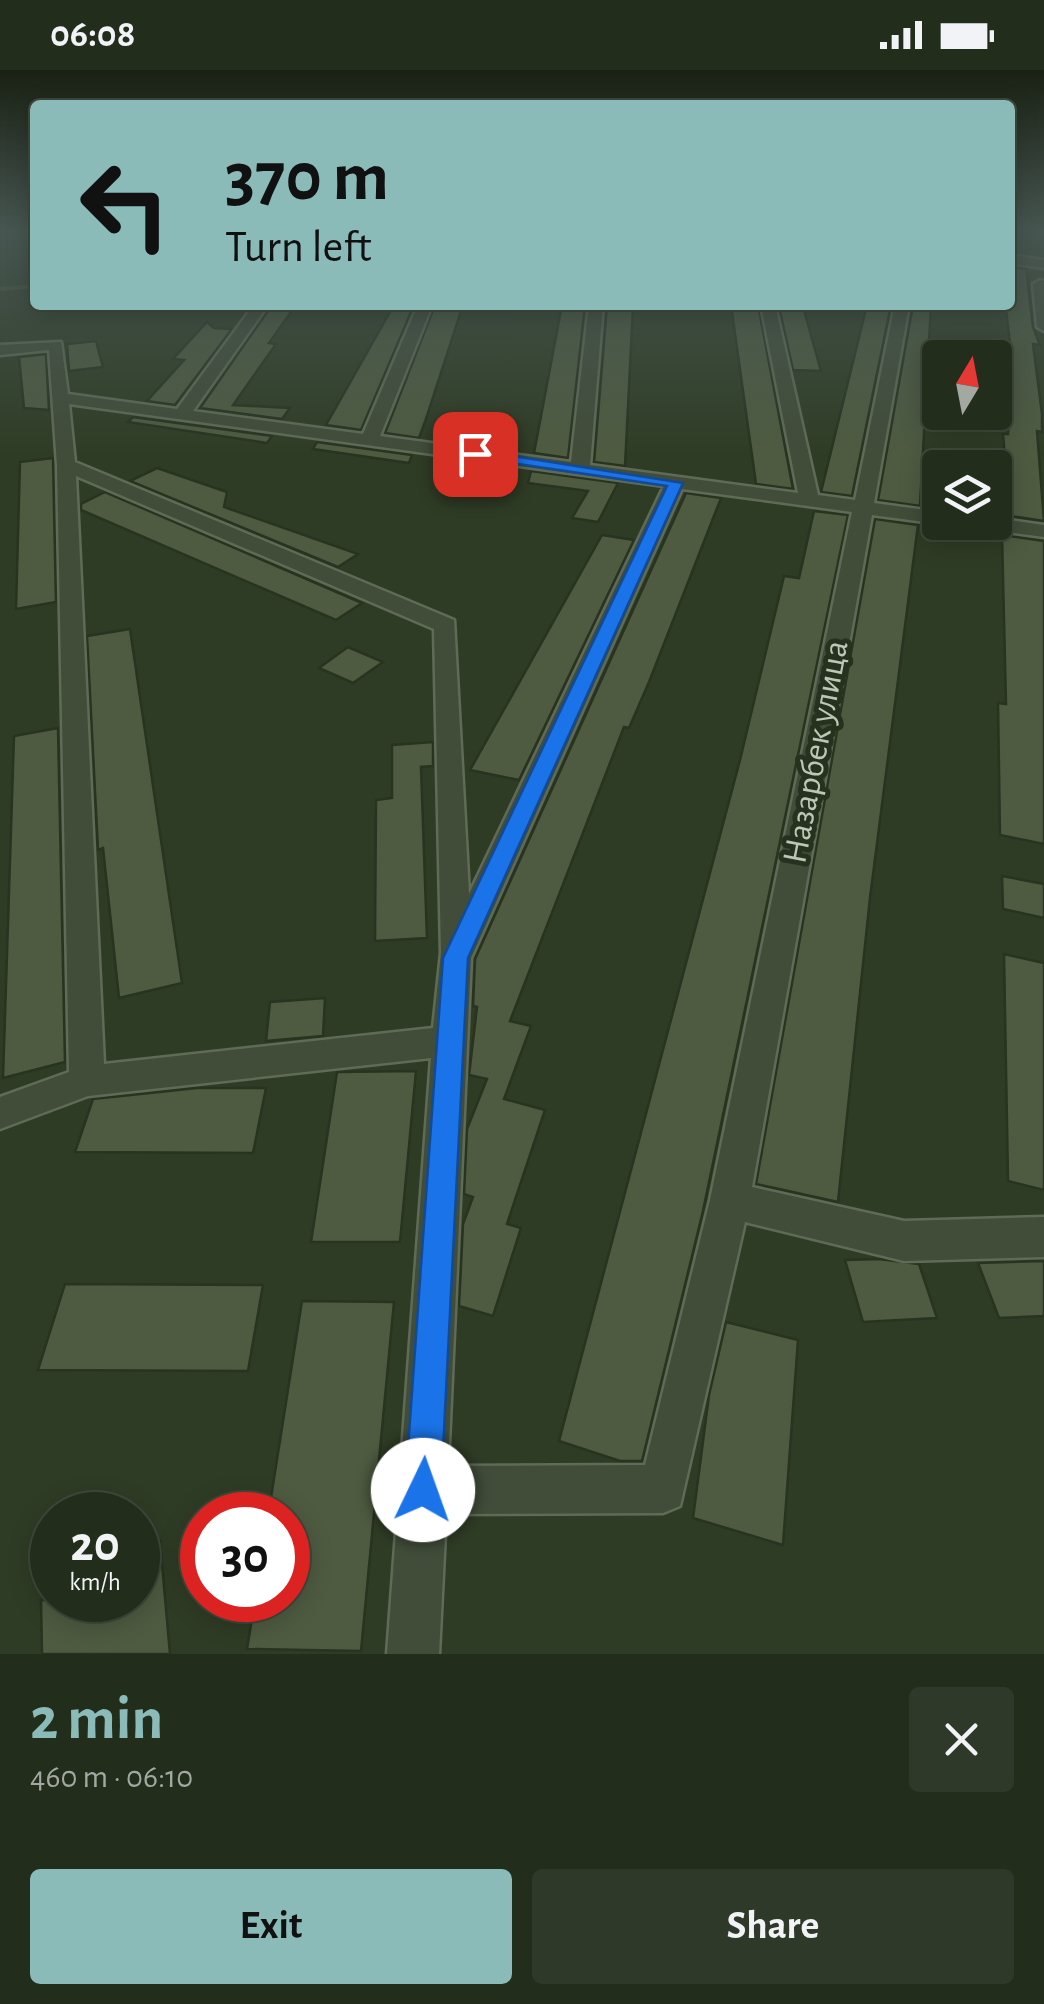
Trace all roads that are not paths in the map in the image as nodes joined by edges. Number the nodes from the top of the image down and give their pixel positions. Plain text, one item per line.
1 (257, 310) edge
2 (423, 310) edge
3 (596, 310) edge
4 (769, 310) edge
5 (901, 310) edge
6 (0, 350) edge
7 (61, 398) junction
8 (183, 413) junction
9 (370, 439) junction
10 (66, 465) junction
11 (580, 469) junction
12 (675, 483) junction
13 (810, 504) junction
14 (863, 508) junction
15 (922, 516) edge
16 (1012, 527) edge
17 (1044, 532) edge
18 (456, 958) junction
19 (450, 1041) junction
20 (87, 1081) junction
21 (0, 1112) edge
22 (730, 1200) junction
23 (1044, 1237) edge
24 (423, 1490) junction
25 (413, 1654) edge

1 - 8 street
2 - 9 street
3 - 11 street
4 - 13 street
5 - 14 street, Назарбек улица
6 - 7 street
7 - 8 street
7 - 10 street
8 - 9 street
9 - 11 street
10 - 18 street
10 - 20 street
11 - 12 street
12 - 13 street
12 - 18 street
13 - 14 street
14 - 15 street
14 - 22 street, Назарбек улица
16 - 17 street
18 - 19 street
19 - 20 street
19 - 24 street
20 - 21 street
22 - 23 street
22 - 24 street, Назарбек улица
24 - 25 street

